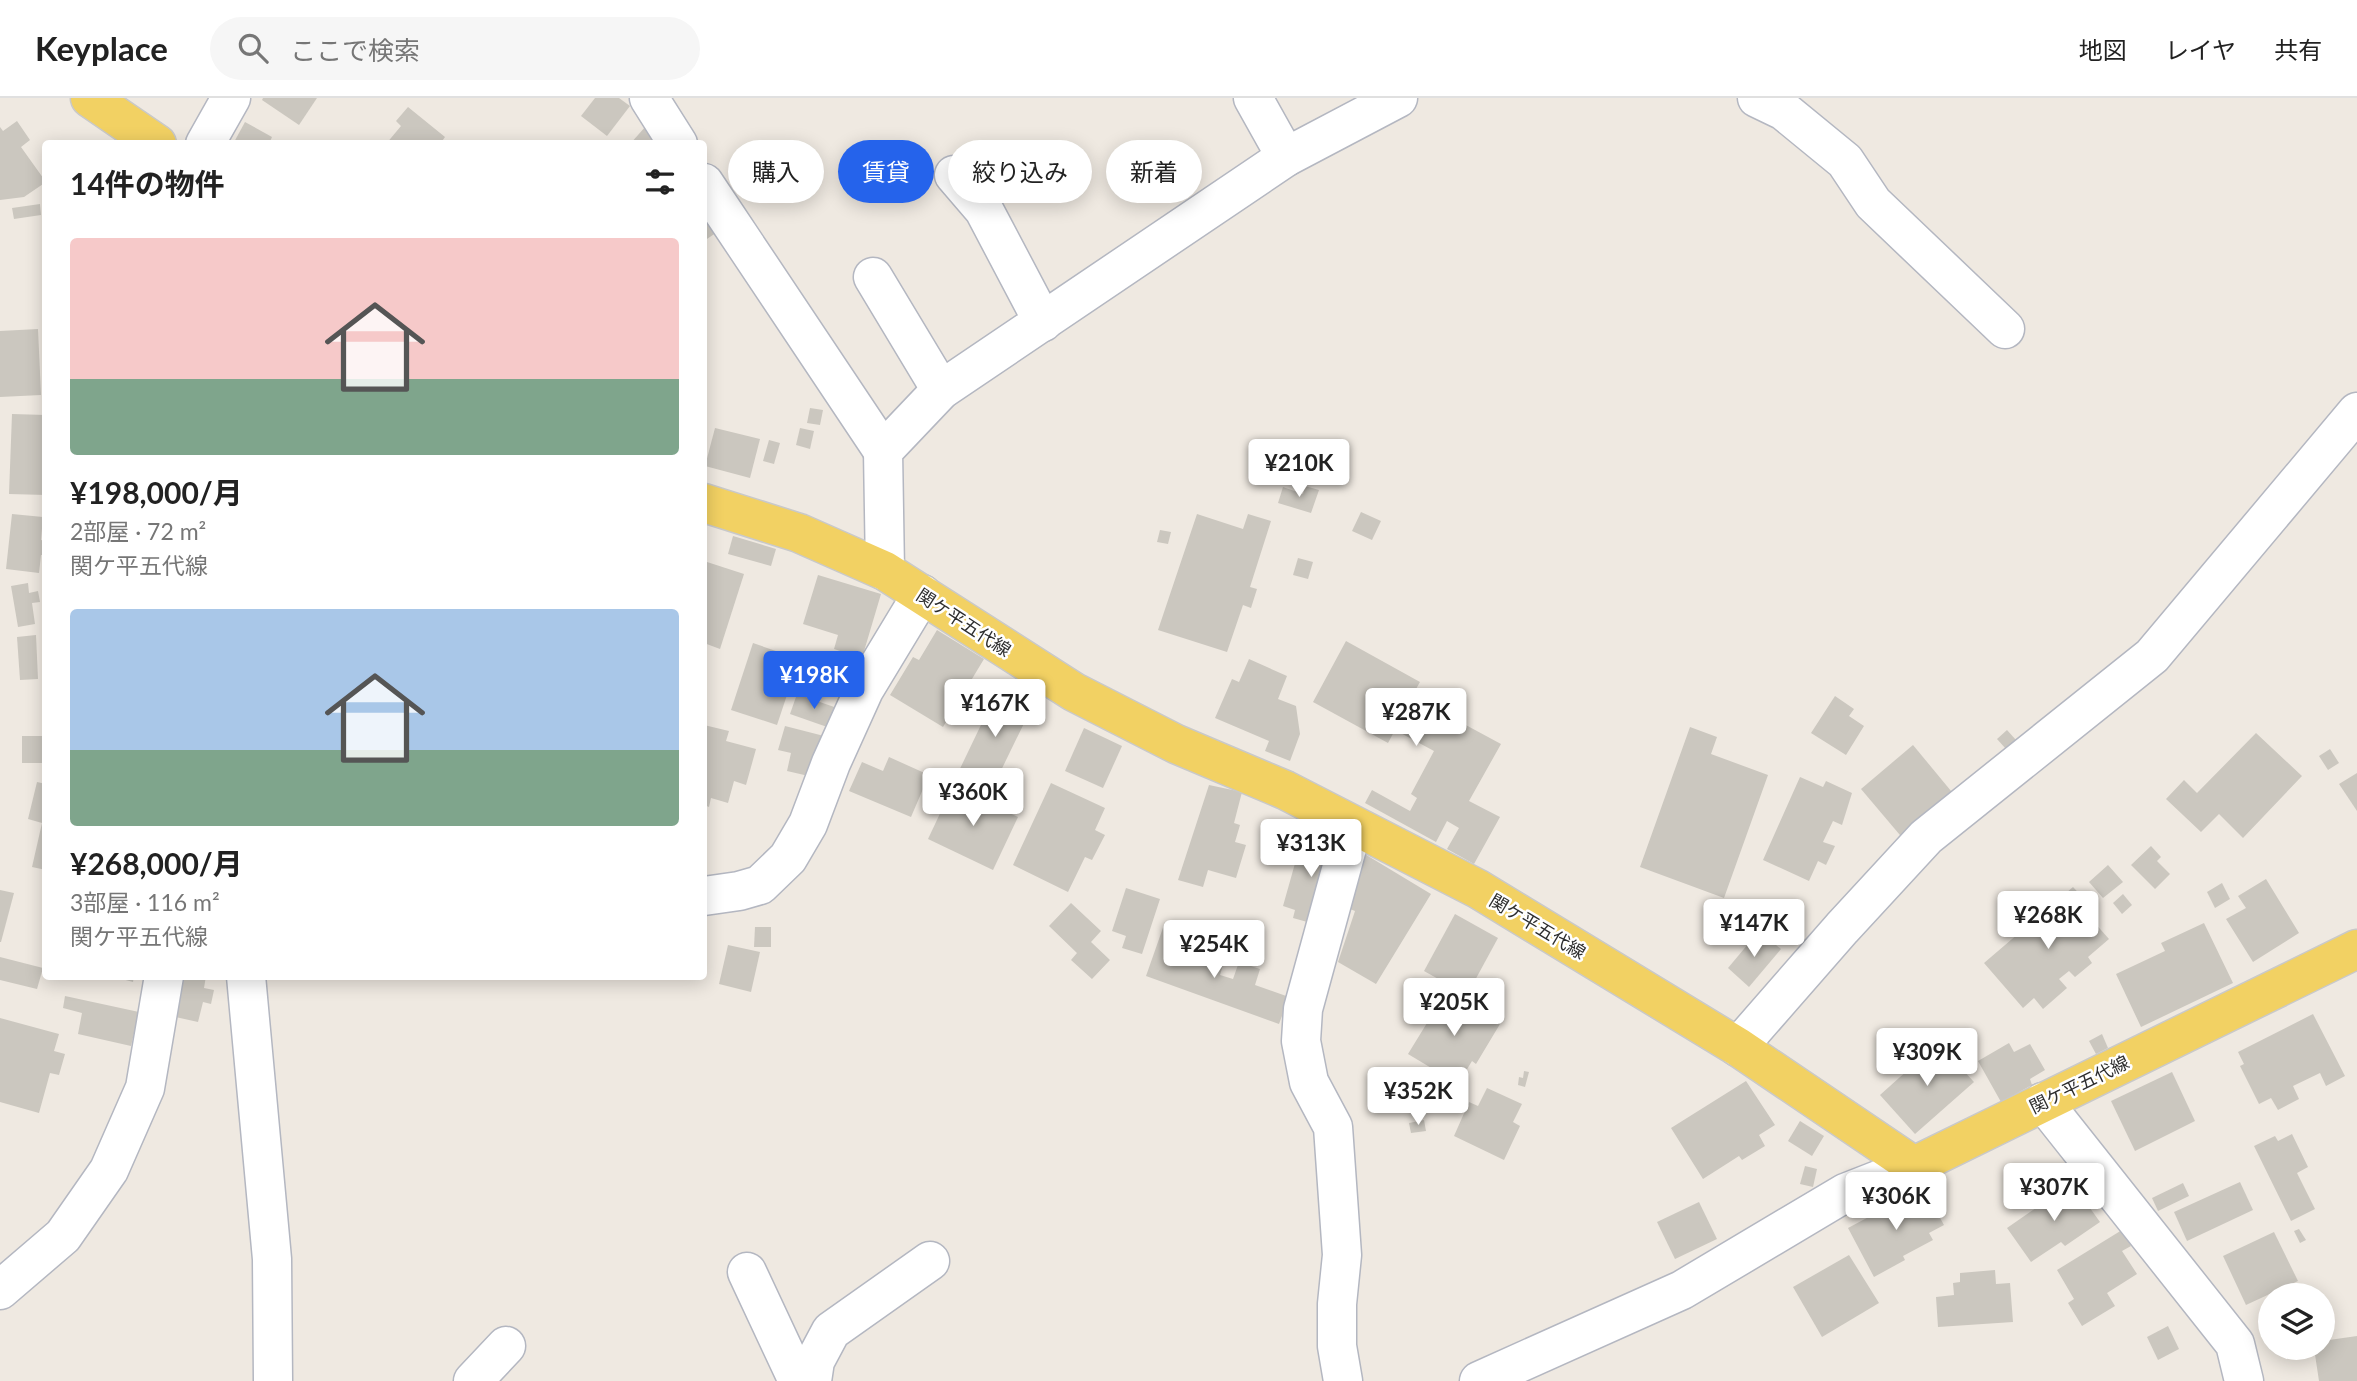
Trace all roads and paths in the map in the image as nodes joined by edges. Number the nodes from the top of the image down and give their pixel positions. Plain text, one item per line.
1 (89, 98) edge
2 (231, 98) edge
3 (649, 98) edge
4 (1253, 98) edge
5 (1398, 98) edge
6 (1757, 98) edge
7 (151, 140) edge
8 (207, 140) edge
9 (675, 140) edge
10 (1286, 157) junction
11 (707, 187) edge
12 (978, 203) edge
13 (873, 276) dead end
14 (1043, 322) junction
15 (2005, 329) dead end
16 (941, 390) junction
17 (2357, 412) edge
18 (883, 450) junction
19 (707, 504) edge
20 (885, 571) junction
21 (922, 594) junction
22 (1353, 826) junction
23 (707, 896) edge
24 (2357, 949) edge
25 (163, 980) edge
26 (246, 980) edge
27 (1738, 1047) junction
28 (2043, 1102) junction
29 (1914, 1166) junction
30 (930, 1261) dead end
31 (747, 1272) dead end
32 (0, 1290) edge
33 (506, 1346) dead end
34 (273, 1381) edge
35 (473, 1381) edge
36 (798, 1381) edge
37 (812, 1381) edge
38 (1343, 1381) edge
39 (1479, 1381) edge
40 (2244, 1381) edge

1 - 7 main road
2 - 8 street
3 - 9 street
4 - 10 street
5 - 10 street
6 - 15 street
10 - 14 street
11 - 18 street
12 - 14 street
13 - 16 street
14 - 16 street
16 - 18 street
17 - 27 street
18 - 20 street
19 - 20 main road, 関ケ平五代線
20 - 21 main road, 関ケ平五代線
21 - 22 main road, 関ケ平五代線
21 - 23 street
22 - 27 main road, 関ケ平五代線
22 - 38 street
24 - 28 main road, 関ケ平五代線
25 - 32 street
26 - 34 street
27 - 29 main road, 関ケ平五代線
28 - 29 main road, 関ケ平五代線
28 - 40 street
29 - 39 street
30 - 37 street
31 - 36 street
33 - 35 street

